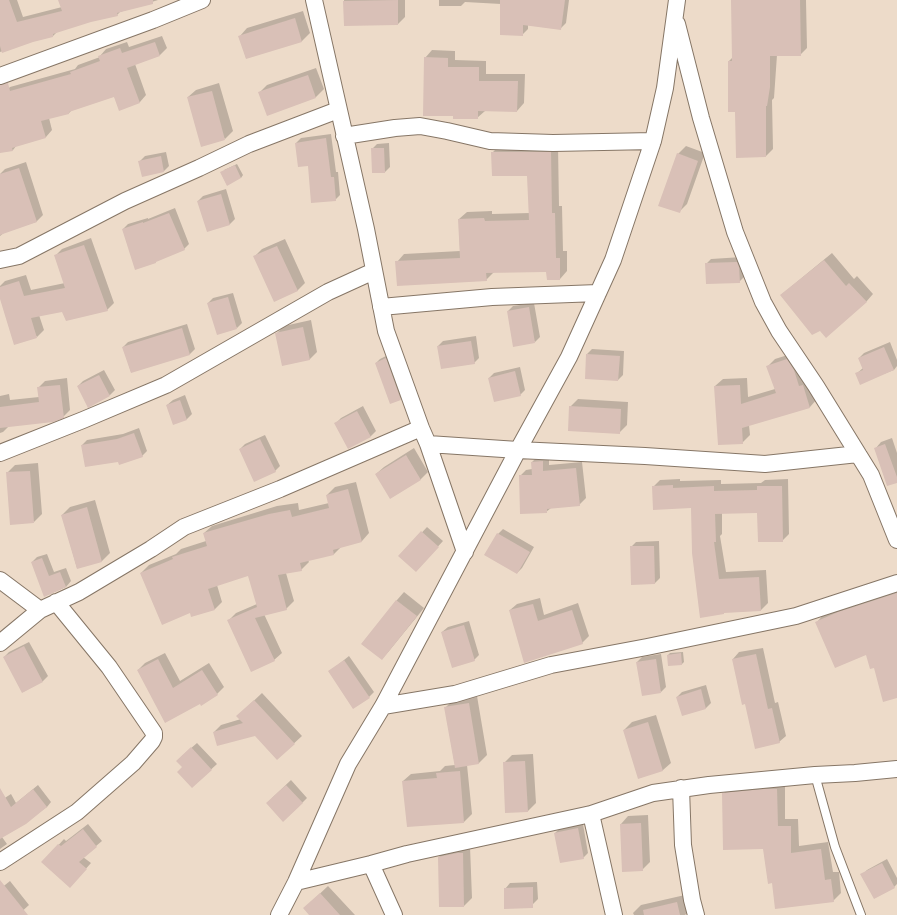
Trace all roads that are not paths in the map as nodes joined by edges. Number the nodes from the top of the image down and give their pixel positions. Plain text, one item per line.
1 (202, 0) edge
2 (314, 0) edge
3 (676, 5) edge
4 (0, 76) edge
5 (338, 110) junction
6 (344, 136) junction
7 (652, 141) junction
8 (0, 260) edge
9 (374, 271) junction
10 (598, 293) junction
11 (381, 307) junction
12 (421, 428) junction
13 (428, 444) junction
14 (518, 450) junction
15 (0, 453) edge
16 (858, 454) junction
17 (897, 540) edge
18 (466, 552) junction
19 (0, 580) edge
20 (897, 583) edge
21 (56, 602) junction
22 (40, 610) junction
23 (0, 643) edge
24 (383, 706) junction
25 (897, 769) edge
26 (815, 775) junction
27 (681, 788) junction
28 (591, 814) junction
29 (0, 862) edge
30 (371, 864) junction
31 (296, 882) junction
32 (279, 915) edge
33 (394, 915) edge
34 (614, 915) edge
35 (696, 915) edge
36 (861, 915) edge

1 - 4 street
2 - 5 street
3 - 7 street
3 - 16 street
5 - 6 street
5 - 8 street
6 - 7 street
6 - 9 street
7 - 10 street
9 - 11 street
9 - 15 street
10 - 11 street
10 - 14 street
11 - 12 street
12 - 13 street
12 - 21 street
13 - 14 street
13 - 18 street
14 - 16 street
14 - 18 street
16 - 17 street
18 - 24 street
19 - 22 street
20 - 24 street
21 - 22 street
21 - 29 street
22 - 23 street
24 - 31 street
25 - 26 street
26 - 27 street
26 - 36 lane
27 - 28 street
27 - 35 street
28 - 30 street
28 - 34 street
30 - 31 street
30 - 33 street
31 - 32 street

